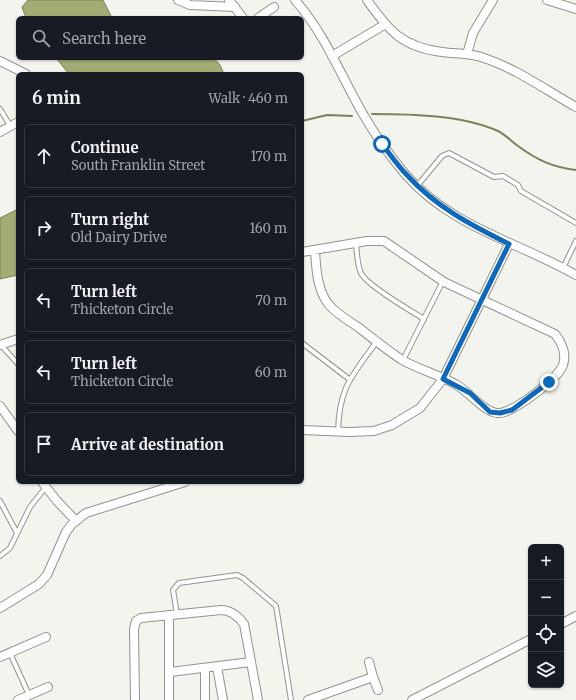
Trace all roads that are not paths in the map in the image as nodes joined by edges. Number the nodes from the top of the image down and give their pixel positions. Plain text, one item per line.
1 (178, 0) edge
2 (295, 0) edge
3 (367, 0) edge
4 (493, 0) edge
5 (547, 0) edge
6 (191, 3) edge
7 (232, 3) edge
8 (274, 7) dead end
9 (576, 9) edge
10 (242, 16) edge
11 (261, 16) edge
12 (384, 25) junction
13 (467, 54) junction
14 (332, 56) junction
15 (0, 61) edge
16 (22, 72) edge
17 (576, 107) edge
18 (0, 109) edge
19 (16, 123) edge
20 (11, 127) junction
21 (0, 132) edge
22 (417, 186) junction
23 (576, 223) edge
24 (576, 241) edge
25 (356, 243) junction
26 (509, 244) junction
27 (315, 250) junction
28 (304, 252) edge
29 (563, 268) junction
30 (576, 275) edge
31 (443, 281) junction
32 (482, 299) junction
33 (424, 319) junction
34 (16, 340) edge
35 (377, 341) junction
36 (0, 345) edge
37 (304, 345) edge
38 (403, 360) junction
39 (16, 362) edge
40 (349, 379) junction
41 (443, 379) junction
42 (0, 406) edge
43 (16, 427) edge
44 (304, 430) edge
45 (338, 432) junction
46 (44, 484) edge
47 (178, 484) edge
48 (0, 502) edge
49 (76, 520) junction
50 (17, 533) junction
51 (0, 556) edge
52 (1, 605) edge
53 (173, 614) junction
54 (576, 616) edge
55 (564, 622) edge
56 (46, 637) dead end
57 (528, 641) edge
58 (10, 653) junction
59 (0, 657) edge
60 (251, 662) junction
61 (369, 662) dead end
62 (217, 667) junction
63 (205, 669) junction
64 (170, 672) junction
65 (373, 677) junction
66 (48, 687) dead end
67 (378, 690) dead end
68 (29, 695) junction
69 (18, 700) edge
70 (135, 700) edge
71 (170, 700) edge
72 (205, 700) edge
73 (223, 700) edge
74 (258, 700) edge
75 (291, 700) edge
76 (308, 700) edge
77 (412, 700) edge

1 - 6 street
2 - 14 street
3 - 12 street
4 - 13 street
5 - 9 street
6 - 7 street
7 - 10 street
8 - 11 street
12 - 13 street
12 - 14 street
13 - 17 street
14 - 22 street
15 - 16 street
18 - 20 lane
19 - 20 street
20 - 21 street
22 - 23 lane
22 - 26 street
24 - 29 lane
25 - 27 street
25 - 31 street
25 - 33 lane
26 - 29 street
26 - 32 street
27 - 28 street
27 - 35 street
29 - 30 street
31 - 32 street
31 - 33 lane
32 - 41 street
32 - 41 street
33 - 38 lane
34 - 36 street
35 - 38 street
35 - 40 lane
36 - 39 lane
37 - 40 lane
38 - 41 street
40 - 45 lane
41 - 45 street
42 - 43 street
44 - 45 street
46 - 49 street
46 - 50 lane
47 - 49 street
48 - 50 lane
49 - 52 street
50 - 51 lane
53 - 60 street
53 - 64 street
53 - 70 street
53 - 75 lane
54 - 55 street
56 - 58 street
57 - 77 street
58 - 59 street
58 - 68 lane
60 - 62 street
60 - 74 street
61 - 65 street
62 - 63 street
62 - 73 street
63 - 64 street
63 - 72 street
64 - 71 street
65 - 67 street
65 - 76 street
66 - 68 street
68 - 69 street

